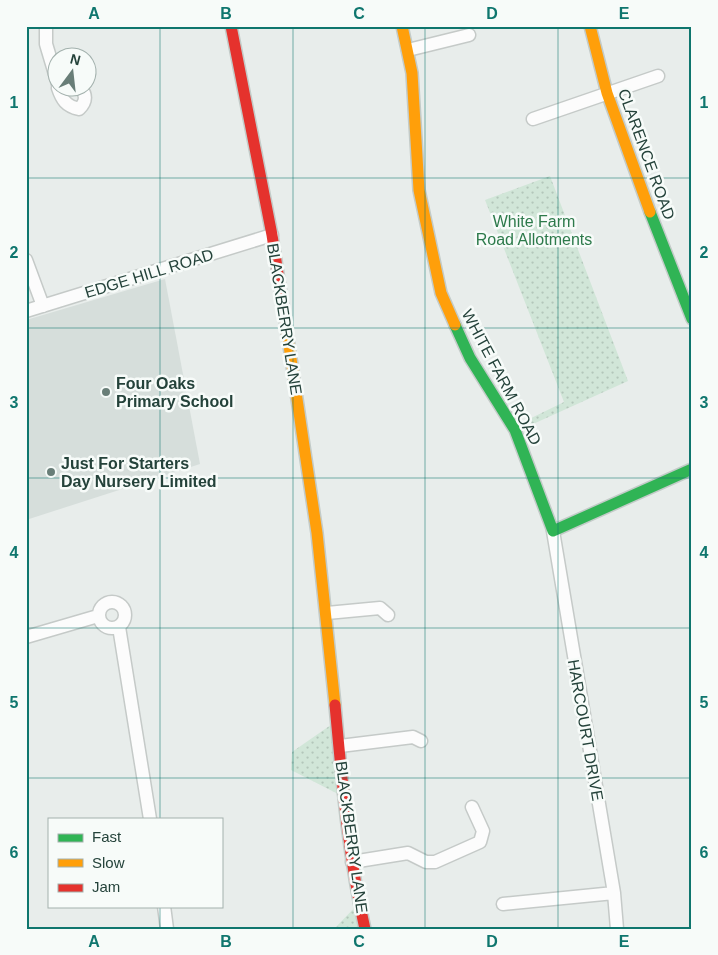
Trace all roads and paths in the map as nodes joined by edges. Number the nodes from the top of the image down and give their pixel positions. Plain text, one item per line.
1 (46, 26) edge
2 (231, 26) edge
3 (402, 26) edge
4 (590, 26) edge
5 (469, 35) dead end
6 (46, 44) junction
7 (49, 48) edge
8 (408, 50) junction
9 (48, 51) edge
10 (658, 76) dead end
11 (607, 93) junction
12 (62, 98) edge
13 (85, 98) edge
14 (533, 119) dead end
15 (272, 235) junction
16 (26, 260) edge
17 (43, 306) junction
18 (26, 311) edge
19 (692, 319) edge
20 (692, 469) edge
21 (553, 531) junction
22 (328, 613) junction
23 (388, 615) dead end
24 (98, 616) junction
25 (119, 627) junction
26 (26, 637) edge
27 (421, 741) dead end
28 (340, 746) junction
29 (472, 807) dead end
30 (150, 818) edge
31 (352, 862) junction
32 (614, 893) junction
33 (503, 904) dead end
34 (164, 908) edge
35 (167, 929) edge
36 (365, 929) edge
37 (618, 929) edge

1 - 6 street
2 - 15 street, BLACKBERRY LANE
3 - 8 street, WHITE FARM ROAD
4 - 11 street, CLARENCE ROAD
5 - 8 street
6 - 7 street
6 - 9 street
8 - 21 street, WHITE FARM ROAD
10 - 11 street
11 - 14 street
11 - 19 street, CLARENCE ROAD
12 - 13 street
15 - 17 street, EDGE HILL ROAD
15 - 22 street, BLACKBERRY LANE
16 - 17 street
17 - 18 street, EDGE HILL ROAD
20 - 21 street
21 - 32 street, HARCOURT DRIVE
22 - 23 street
22 - 28 street, BLACKBERRY LANE
24 - 25 street
24 - 25 street
24 - 26 street
25 - 30 street
27 - 28 street, BLACKBERRY LANE
28 - 31 street, BLACKBERRY LANE
29 - 31 street
31 - 36 street, BLACKBERRY LANE
32 - 33 street
32 - 37 street, HARCOURT DRIVE
34 - 35 street

